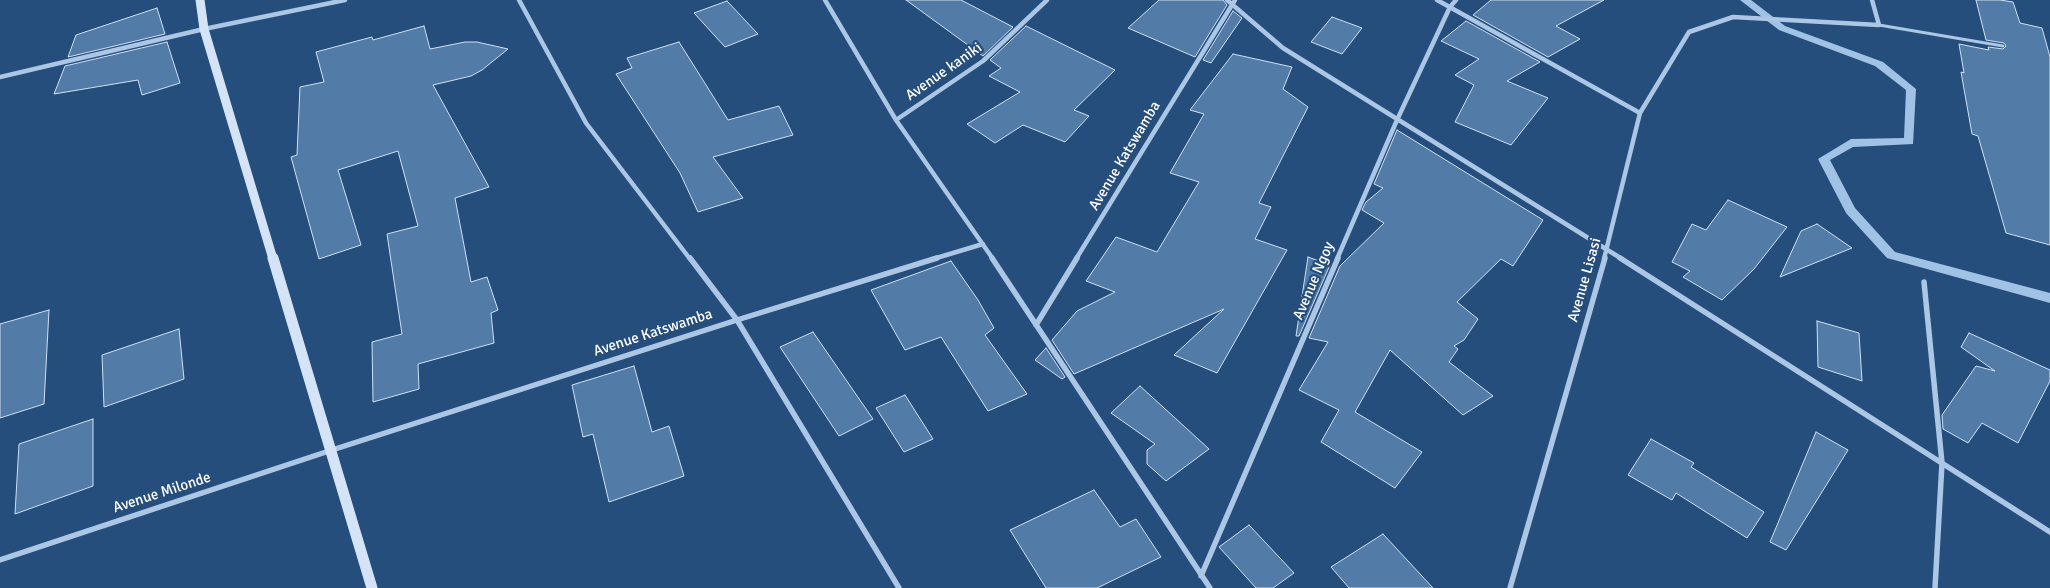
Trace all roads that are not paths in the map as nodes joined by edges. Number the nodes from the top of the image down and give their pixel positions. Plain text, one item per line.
1 (200, 0) edge
2 (345, 0) edge
3 (520, 0) edge
4 (825, 0) edge
5 (1046, 0) edge
6 (1227, 0) edge
7 (1437, 0) edge
8 (1456, 0) edge
9 (1872, 0) edge
10 (1234, 2) edge
11 (1450, 7) junction
12 (1879, 25) junction
13 (204, 29) junction
14 (2003, 46) dead end
15 (0, 77) edge
16 (1640, 113) junction
17 (896, 120) junction
18 (1397, 120) junction
19 (983, 244) junction
20 (1607, 250) junction
21 (1924, 282) dead end
22 (737, 320) junction
23 (1036, 325) junction
24 (332, 450) junction
25 (1942, 463) junction
26 (2050, 532) edge
27 (0, 560) edge
28 (1201, 576) junction
29 (372, 588) edge
30 (899, 588) edge
31 (1210, 588) edge
32 (1510, 588) edge
33 (1935, 588) edge

1 - 13 street
2 - 13 street
3 - 22 street
4 - 17 street
5 - 17 street, Avenue kaniki
6 - 10 street
7 - 11 street
8 - 11 street, Avenue Ngoy
9 - 12 street
10 - 18 street
10 - 23 street, Avenue Katswamba
11 - 16 street
11 - 18 street, Avenue Ngoy
12 - 14 lane
12 - 16 street, Avenue Lisasi
13 - 15 street
13 - 24 street
16 - 20 street, Avenue Lisasi
17 - 19 street
18 - 20 street
18 - 28 street, Avenue Ngoy
19 - 22 street, Avenue Katswamba
19 - 23 street
20 - 25 street
20 - 32 street, Avenue Lisasi
21 - 25 street
22 - 24 street, Avenue Katswamba
22 - 30 street
23 - 28 street
24 - 27 street, Avenue Milonde
24 - 29 street
25 - 26 street
25 - 33 street
28 - 31 street

